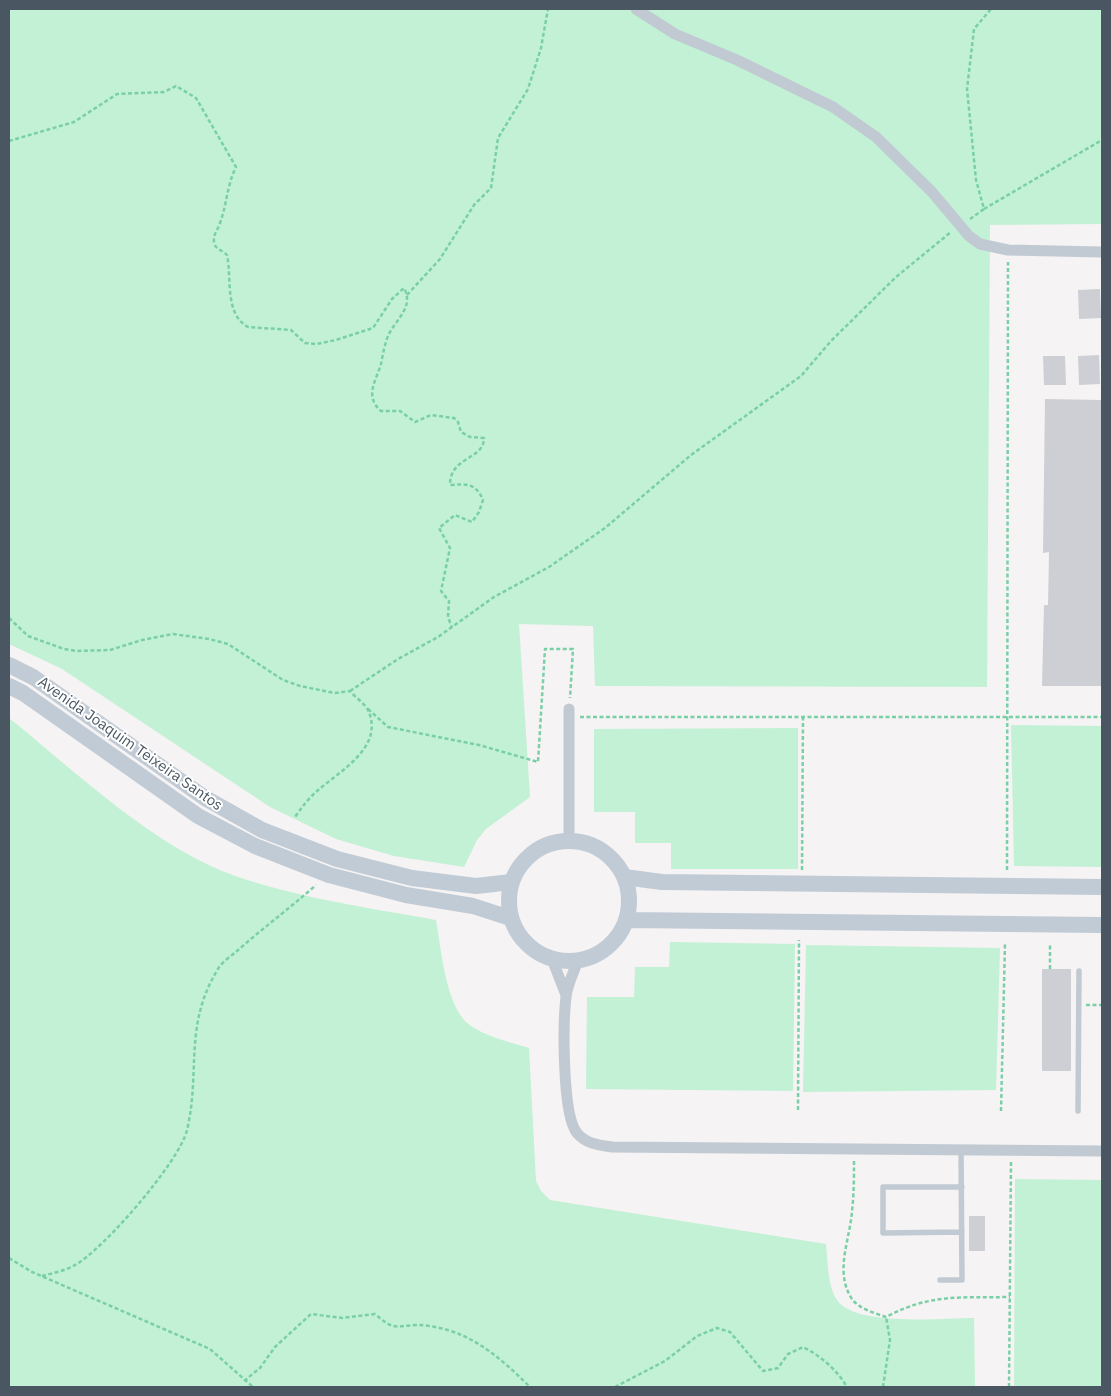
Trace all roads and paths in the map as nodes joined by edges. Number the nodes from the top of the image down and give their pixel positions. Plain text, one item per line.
1 (548, 9) edge
2 (636, 9) edge
3 (991, 9) edge
4 (1102, 140) edge
5 (9, 141) edge
6 (984, 209) junction
7 (960, 226) junction
8 (1008, 250) junction
9 (1102, 252) edge
10 (408, 295) junction
11 (9, 618) edge
12 (452, 628) junction
13 (9, 665) edge
14 (9, 686) edge
15 (350, 692) junction
16 (368, 709) junction
17 (569, 713) junction
18 (803, 717) junction
19 (1007, 717) junction
20 (1102, 717) edge
21 (295, 818) dead end
22 (569, 841) junction
23 (1007, 870) dead end
24 (329, 875) junction
25 (624, 877) junction
26 (511, 882) junction
27 (802, 884) junction
28 (1102, 887) edge
29 (510, 918) junction
30 (626, 920) junction
31 (1102, 925) edge
32 (799, 940) dead end
33 (1005, 943) dead end
34 (1050, 944) dead end
35 (552, 958) junction
36 (578, 960) junction
37 (1050, 969) dead end
38 (1079, 971) dead end
39 (566, 996) junction
40 (1079, 1005) junction
41 (1102, 1005) edge
42 (798, 1110) dead end
43 (1001, 1111) dead end
44 (1078, 1111) dead end
45 (855, 1149) junction
46 (961, 1150) junction
47 (1011, 1150) junction
48 (1102, 1151) edge
49 (962, 1187) junction
50 (962, 1232) junction
51 (9, 1258) edge
52 (42, 1276) junction
53 (940, 1280) dead end
54 (1010, 1298) junction
55 (886, 1317) junction
56 (244, 1381) junction
57 (253, 1387) edge
58 (530, 1387) edge
59 (615, 1387) edge
60 (847, 1387) edge
61 (883, 1387) edge
62 (1009, 1387) edge

1 - 10 path
2 - 7 street
3 - 6 path
4 - 6 path
5 - 10 path
6 - 7 path
7 - 8 street
7 - 12 path
8 - 9 street
8 - 19 path
10 - 12 path
11 - 15 path
12 - 15 path
13 - 26 street, Avenida Joaquim Teixeira Santos
14 - 24 street, Avenida Joaquim Teixeira Santos
15 - 16 path
16 - 17 path
16 - 21 path
17 - 18 path
17 - 22 street
18 - 19 path
18 - 27 path
19 - 20 path
19 - 23 path
22 - 25 street
22 - 26 street
24 - 29 street, Avenida Joaquim Teixeira Santos
24 - 52 path
25 - 27 street
25 - 30 street
26 - 29 street
27 - 28 street
29 - 35 street
30 - 31 street
30 - 36 street
32 - 42 path
33 - 43 path
34 - 37 path
35 - 36 street
35 - 39 street
36 - 39 street
38 - 40 lane
39 - 45 street
40 - 41 path
40 - 44 lane
45 - 46 street
45 - 55 path
46 - 47 street
46 - 49 lane
47 - 48 street
47 - 54 path
49 - 50 lane
49 - 50 lane
50 - 53 lane
51 - 52 path
52 - 56 path
54 - 55 path
54 - 62 path
55 - 61 path
56 - 57 path
56 - 58 path
59 - 60 path

